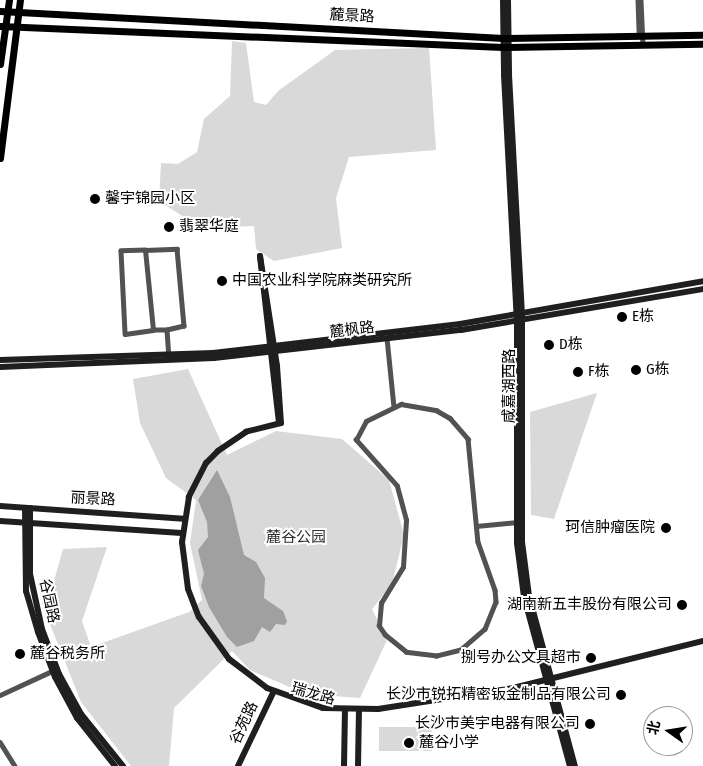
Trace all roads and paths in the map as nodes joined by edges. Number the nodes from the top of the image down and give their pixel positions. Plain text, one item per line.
1 (9, 0) edge
2 (20, 0) edge
3 (503, 0) edge
4 (508, 0) edge
5 (639, 0) edge
6 (3, 11) edge
7 (19, 11) junction
8 (17, 25) junction
9 (2, 26) edge
10 (703, 35) edge
11 (641, 36) junction
12 (506, 38) junction
13 (703, 44) edge
14 (643, 45) junction
15 (506, 47) junction
16 (0, 64) edge
17 (0, 158) edge
18 (145, 250) junction
19 (703, 281) edge
20 (703, 289) edge
21 (519, 318) junction
22 (153, 330) junction
23 (167, 330) junction
24 (387, 338) junction
25 (273, 349) junction
26 (169, 356) junction
27 (0, 360) edge
28 (0, 367) edge
29 (394, 407) junction
30 (0, 506) edge
31 (27, 508) junction
32 (182, 518) junction
33 (0, 521) edge
34 (27, 522) junction
35 (517, 522) junction
36 (476, 526) junction
37 (181, 533) junction
38 (703, 642) edge
39 (52, 671) junction
40 (547, 682) junction
41 (274, 693) junction
42 (0, 695) edge
43 (345, 713) junction
44 (359, 713) junction
45 (0, 742) edge
46 (15, 766) edge
47 (115, 766) edge
48 (122, 766) edge
49 (240, 766) edge
50 (344, 766) edge
51 (358, 766) edge
52 (570, 766) edge
53 (575, 766) edge

1 - 6 main road
2 - 7 main road
3 - 12 main road, 咸嘉湖西路
4 - 12 main road, 咸嘉湖西路
5 - 11 street
6 - 7 main road, 麓景路
6 - 9 main road
7 - 8 main road
7 - 12 main road, 麓景路
8 - 9 main road, 麓景路
8 - 15 main road, 麓景路
8 - 17 main road
9 - 16 main road
10 - 11 main road, 麓景路
11 - 12 main road, 麓景路
11 - 14 street
12 - 15 main road, 咸嘉湖西路
13 - 14 main road, 麓景路
14 - 15 main road, 麓景路
15 - 21 main road, 咸嘉湖西路
18 - 22 street
18 - 22 street
18 - 23 street
19 - 21 main road
20 - 21 main road, 麓枫路
21 - 24 main road, 麓枫路
21 - 25 main road
21 - 35 main road, 咸嘉湖西路
21 - 40 main road, 咸嘉湖西路
22 - 23 street
23 - 26 street
24 - 25 main road, 麓枫路
24 - 29 street
25 - 25 main road
25 - 26 main road
25 - 28 main road, 麓枫路
25 - 32 main road, 瑞龙路
26 - 27 main road
29 - 36 street
29 - 36 street
30 - 31 main road, 丽景路
31 - 32 main road, 丽景路
31 - 34 main road, 谷园路
32 - 37 main road, 瑞龙路
33 - 34 main road, 丽景路
34 - 37 main road, 丽景路
34 - 39 main road, 谷园路
34 - 48 main road, 谷园路
35 - 36 street
35 - 40 main road, 咸嘉湖西路
37 - 41 main road, 瑞龙路
38 - 40 main road, 瑞龙路
39 - 42 street
39 - 47 main road, 谷园路
40 - 44 main road, 瑞龙路
40 - 52 main road, 咸嘉湖西路
40 - 53 main road, 咸嘉湖西路
41 - 43 main road, 瑞龙路
41 - 49 main road, 谷苑路
43 - 44 main road, 瑞龙路
43 - 50 main road
44 - 51 main road
45 - 46 street

